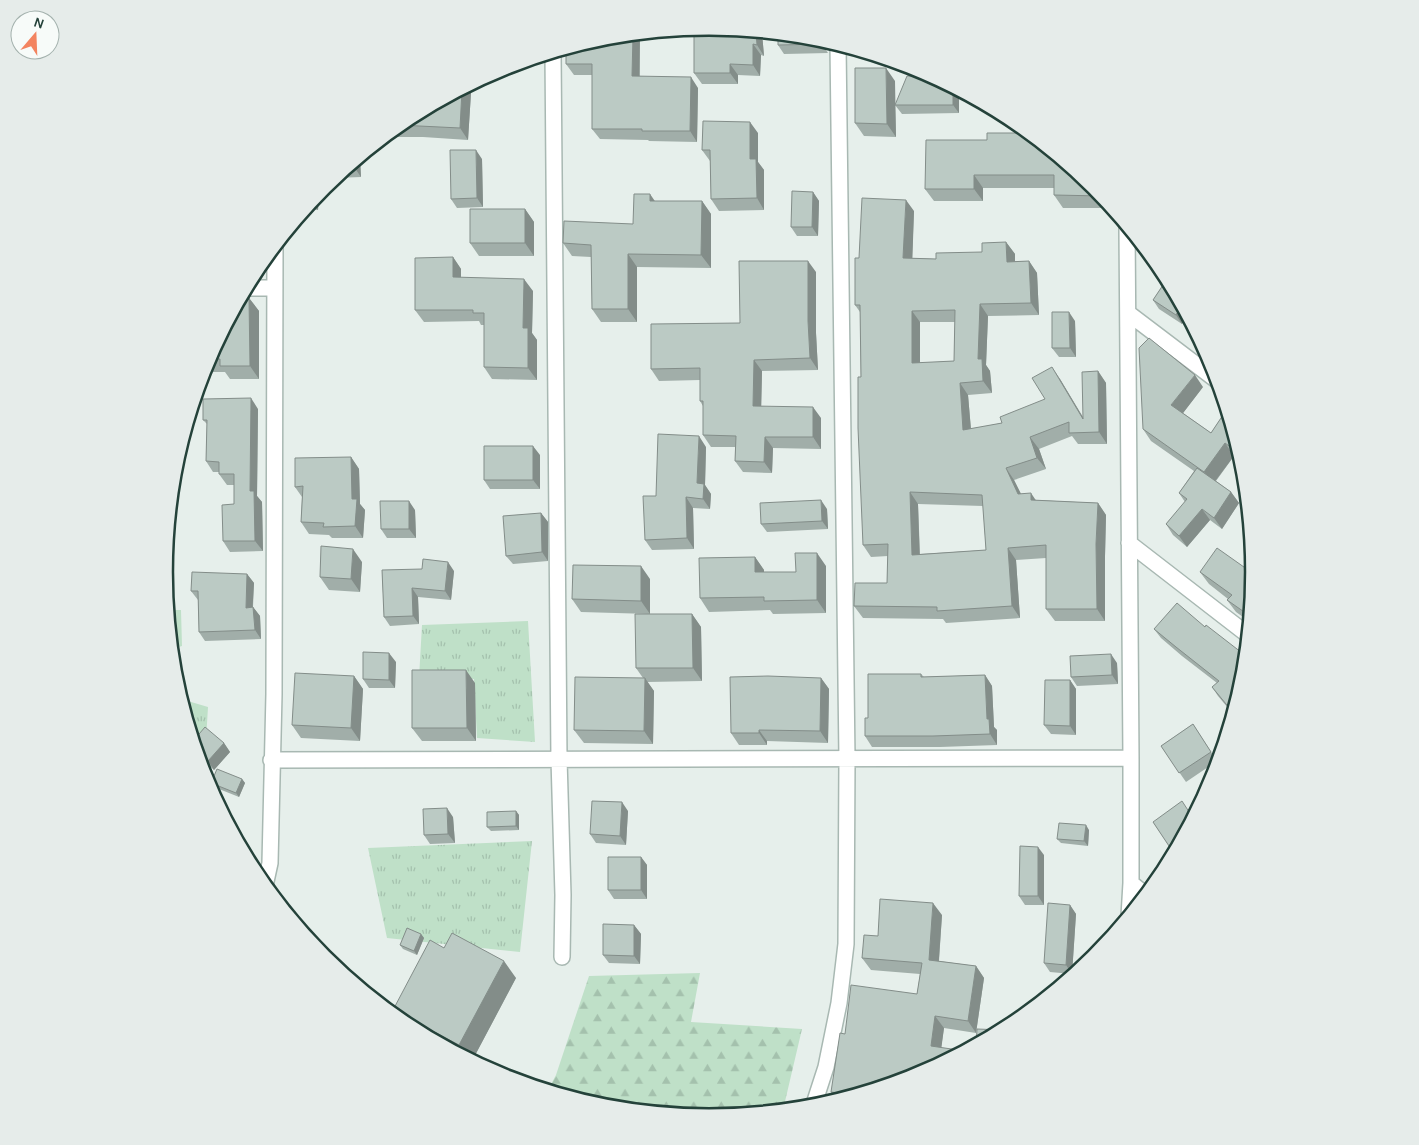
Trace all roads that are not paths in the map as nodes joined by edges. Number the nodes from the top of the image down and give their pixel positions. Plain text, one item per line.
1 (838, 53) edge
2 (553, 60) edge
3 (1127, 236) edge
4 (275, 259) edge
5 (255, 288) edge
6 (275, 288) junction
7 (1128, 313) junction
8 (1208, 374) edge
9 (1129, 543) junction
10 (1242, 631) edge
11 (1131, 758) junction
12 (559, 759) junction
13 (847, 759) junction
14 (272, 760) junction
15 (267, 875) edge
16 (1131, 883) junction
17 (1141, 891) edge
18 (1130, 906) edge
19 (562, 957) dead end
20 (817, 1097) edge

1 - 13 street
2 - 12 street
3 - 7 street
4 - 6 street
5 - 6 street
6 - 14 street
7 - 8 street
7 - 9 street
9 - 10 street
9 - 11 street
11 - 13 street
11 - 16 street
12 - 13 street
12 - 14 street
12 - 19 street
13 - 20 street
14 - 15 street
16 - 17 street
16 - 18 street

